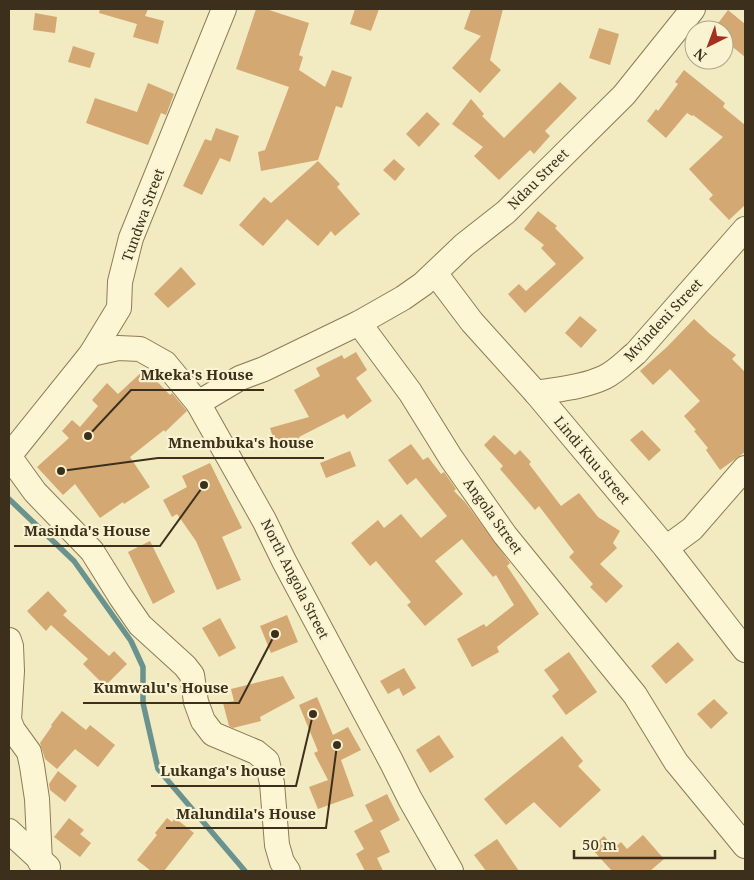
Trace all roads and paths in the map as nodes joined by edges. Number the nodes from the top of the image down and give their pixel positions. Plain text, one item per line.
1 (224, 9) edge
2 (693, 9) edge
3 (745, 229) edge
4 (435, 273) junction
5 (359, 323) junction
6 (90, 354) junction
7 (536, 393) junction
8 (198, 403) junction
9 (9, 456) edge
10 (745, 468) edge
11 (666, 548) junction
12 (9, 640) edge
13 (745, 650) edge
14 (9, 831) edge
15 (745, 846) edge
16 (47, 866) edge
17 (288, 871) edge
18 (451, 871) edge

1 - 6 street, Tundwa Street
2 - 4 street, Ndau Street
3 - 7 street, Mvindeni Street
4 - 5 street, Ndau Street
4 - 7 street, Lindi Kuu Street
5 - 8 street
5 - 15 street, Angola Street
6 - 8 street, North Angola Street
6 - 9 street, Tundwa Street
7 - 11 street, Lindi Kuu Street
8 - 18 street, North Angola Street
9 - 17 street
10 - 11 street
11 - 13 street, Lindi Kuu Street
12 - 16 street
14 - 16 street

